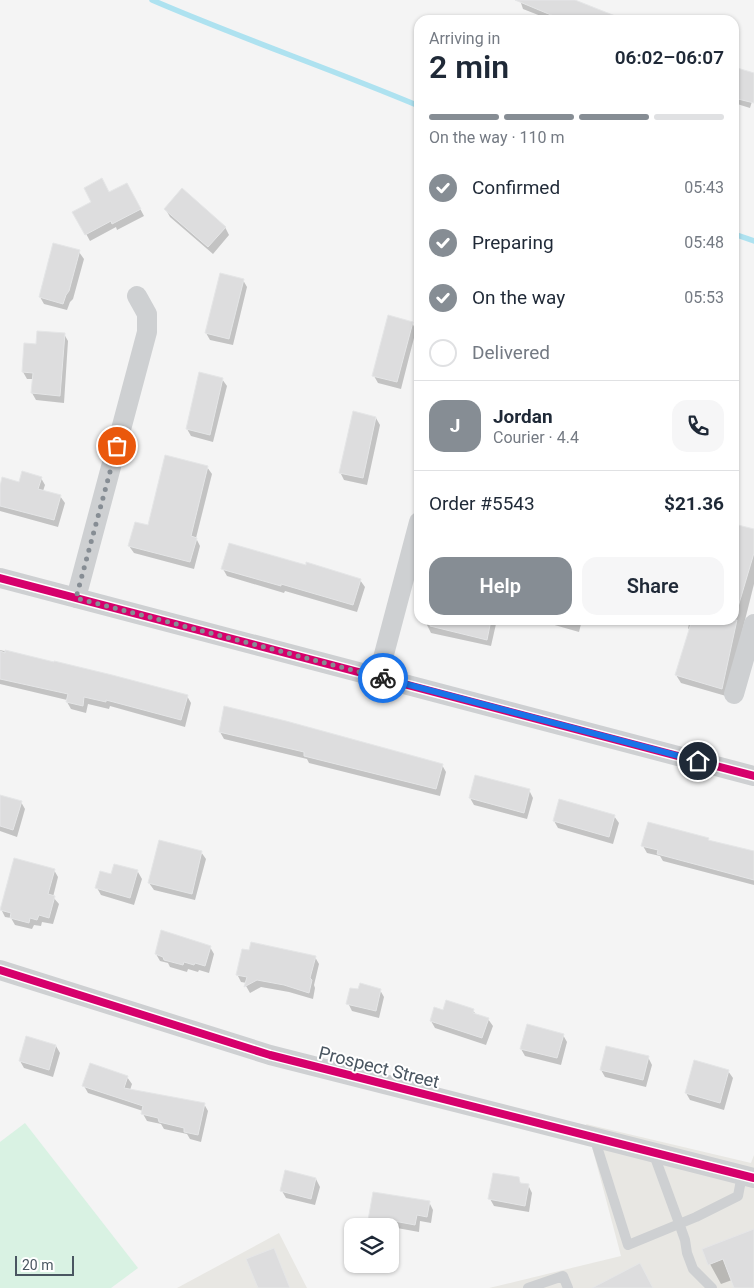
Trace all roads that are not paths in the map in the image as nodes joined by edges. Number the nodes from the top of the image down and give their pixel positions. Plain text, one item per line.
1 (137, 296) dead end
2 (414, 541) edge
3 (0, 578) edge
4 (76, 598) junction
5 (754, 624) edge
6 (378, 677) junction
7 (734, 694) dead end
8 (754, 776) edge
9 (0, 970) edge
10 (594, 1137) junction
11 (653, 1152) junction
12 (748, 1177) edge
13 (680, 1223) junction
14 (528, 1288) edge
15 (568, 1288) edge
16 (712, 1288) edge

1 - 4 street
2 - 6 street
3 - 4 street
4 - 6 street
5 - 7 street
6 - 8 street
9 - 10 street, Prospect Street
10 - 11 street, Prospect Street
10 - 13 lane
11 - 12 street, Prospect Street
11 - 13 lane
12 - 13 lane
13 - 16 lane
14 - 15 lane

